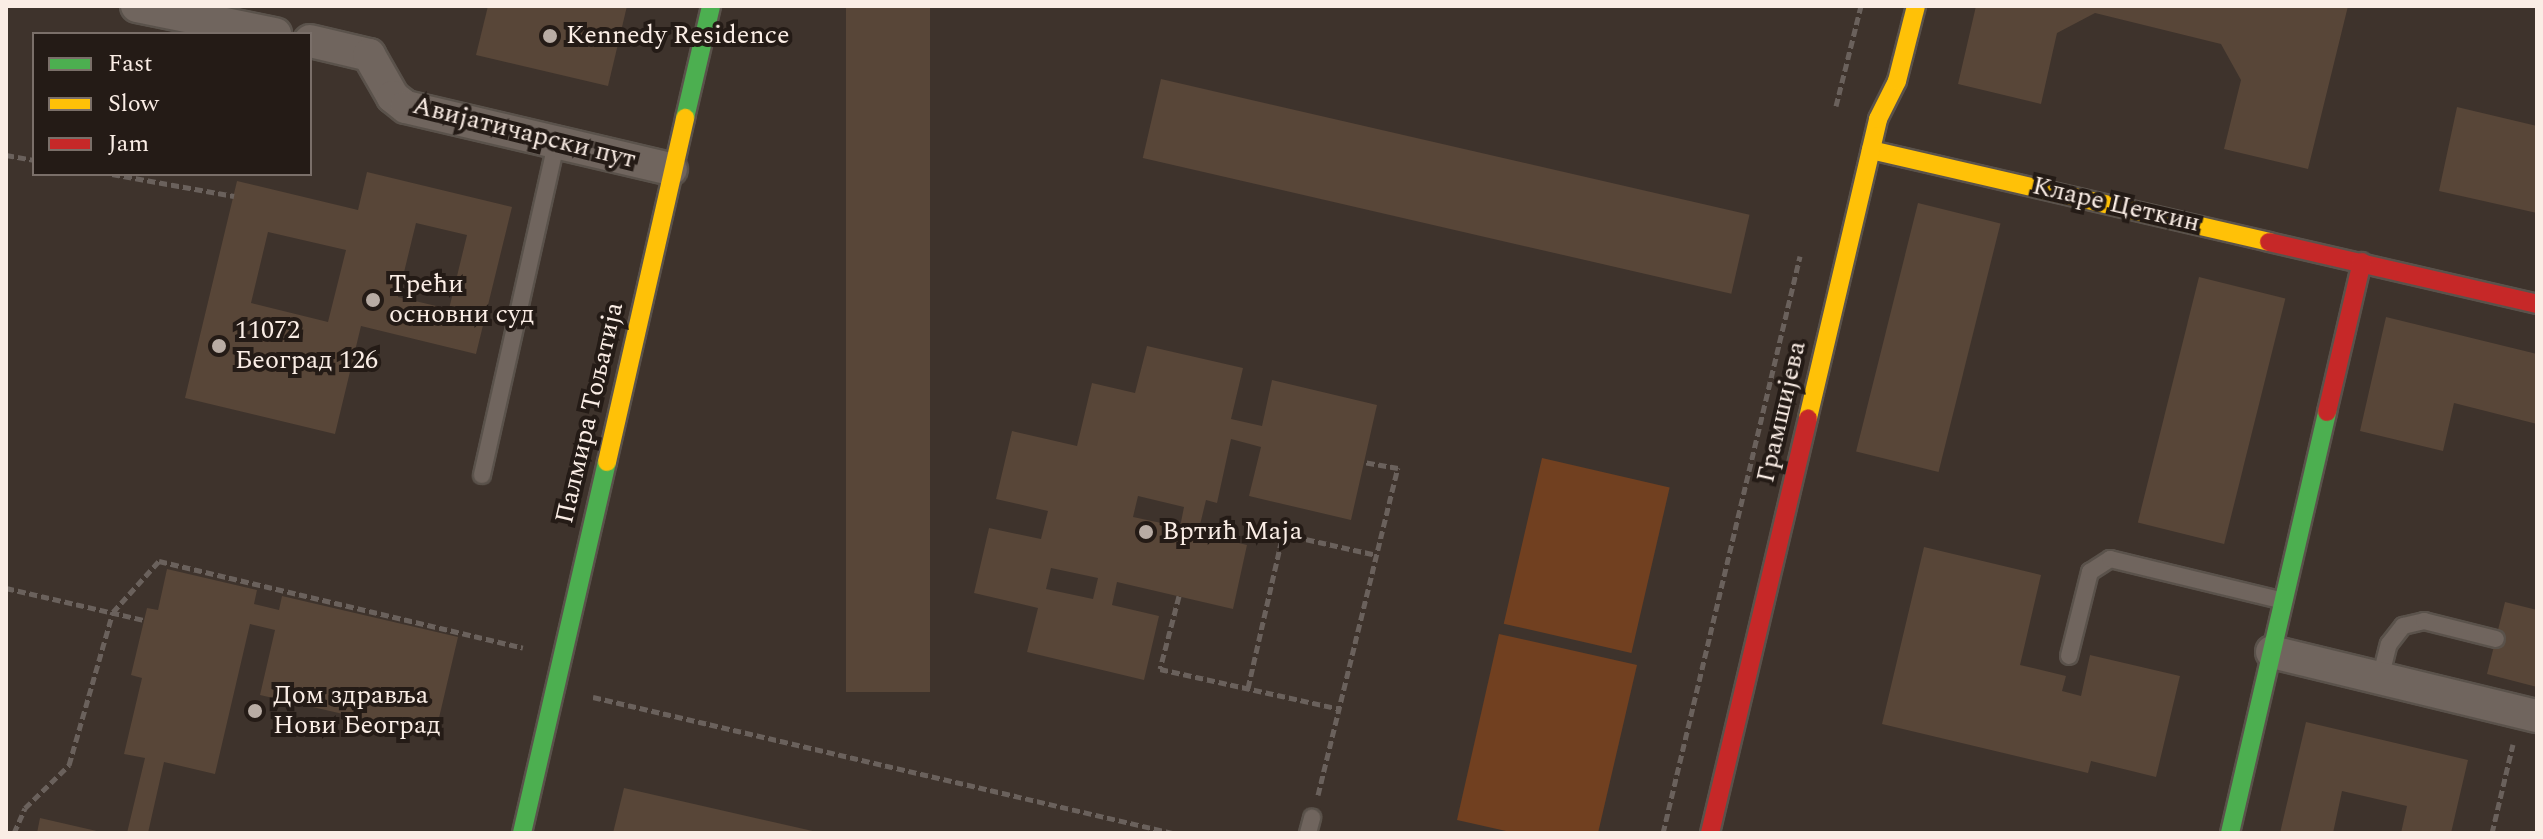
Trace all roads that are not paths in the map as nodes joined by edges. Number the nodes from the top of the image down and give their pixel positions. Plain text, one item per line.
1 (137, 6) edge
2 (711, 6) edge
3 (1916, 6) edge
4 (265, 32) edge
5 (312, 41) edge
6 (556, 143) junction
7 (1871, 150) junction
8 (671, 169) junction
9 (2362, 262) junction
10 (2537, 304) edge
11 (482, 475) dead end
12 (2284, 601) junction
13 (2496, 639) dead end
14 (2272, 652) junction
15 (2069, 656) dead end
16 (2380, 679) junction
17 (2529, 714) edge
18 (522, 833) edge
19 (1710, 833) edge
20 (2230, 833) edge

1 - 4 street
2 - 8 street, Палмира Тољатија
3 - 7 street, Грамшијева
5 - 6 street, Авијатичарски пут
6 - 8 street, Авијатичарски пут
6 - 11 lane
7 - 9 street, Кларе Цеткин
7 - 19 street, Грамшијева
8 - 18 street, Палмира Тољатија
9 - 10 street, Кларе Цеткин
9 - 12 street
12 - 14 street
12 - 15 lane
13 - 16 lane
14 - 16 street
14 - 20 street
16 - 17 street

